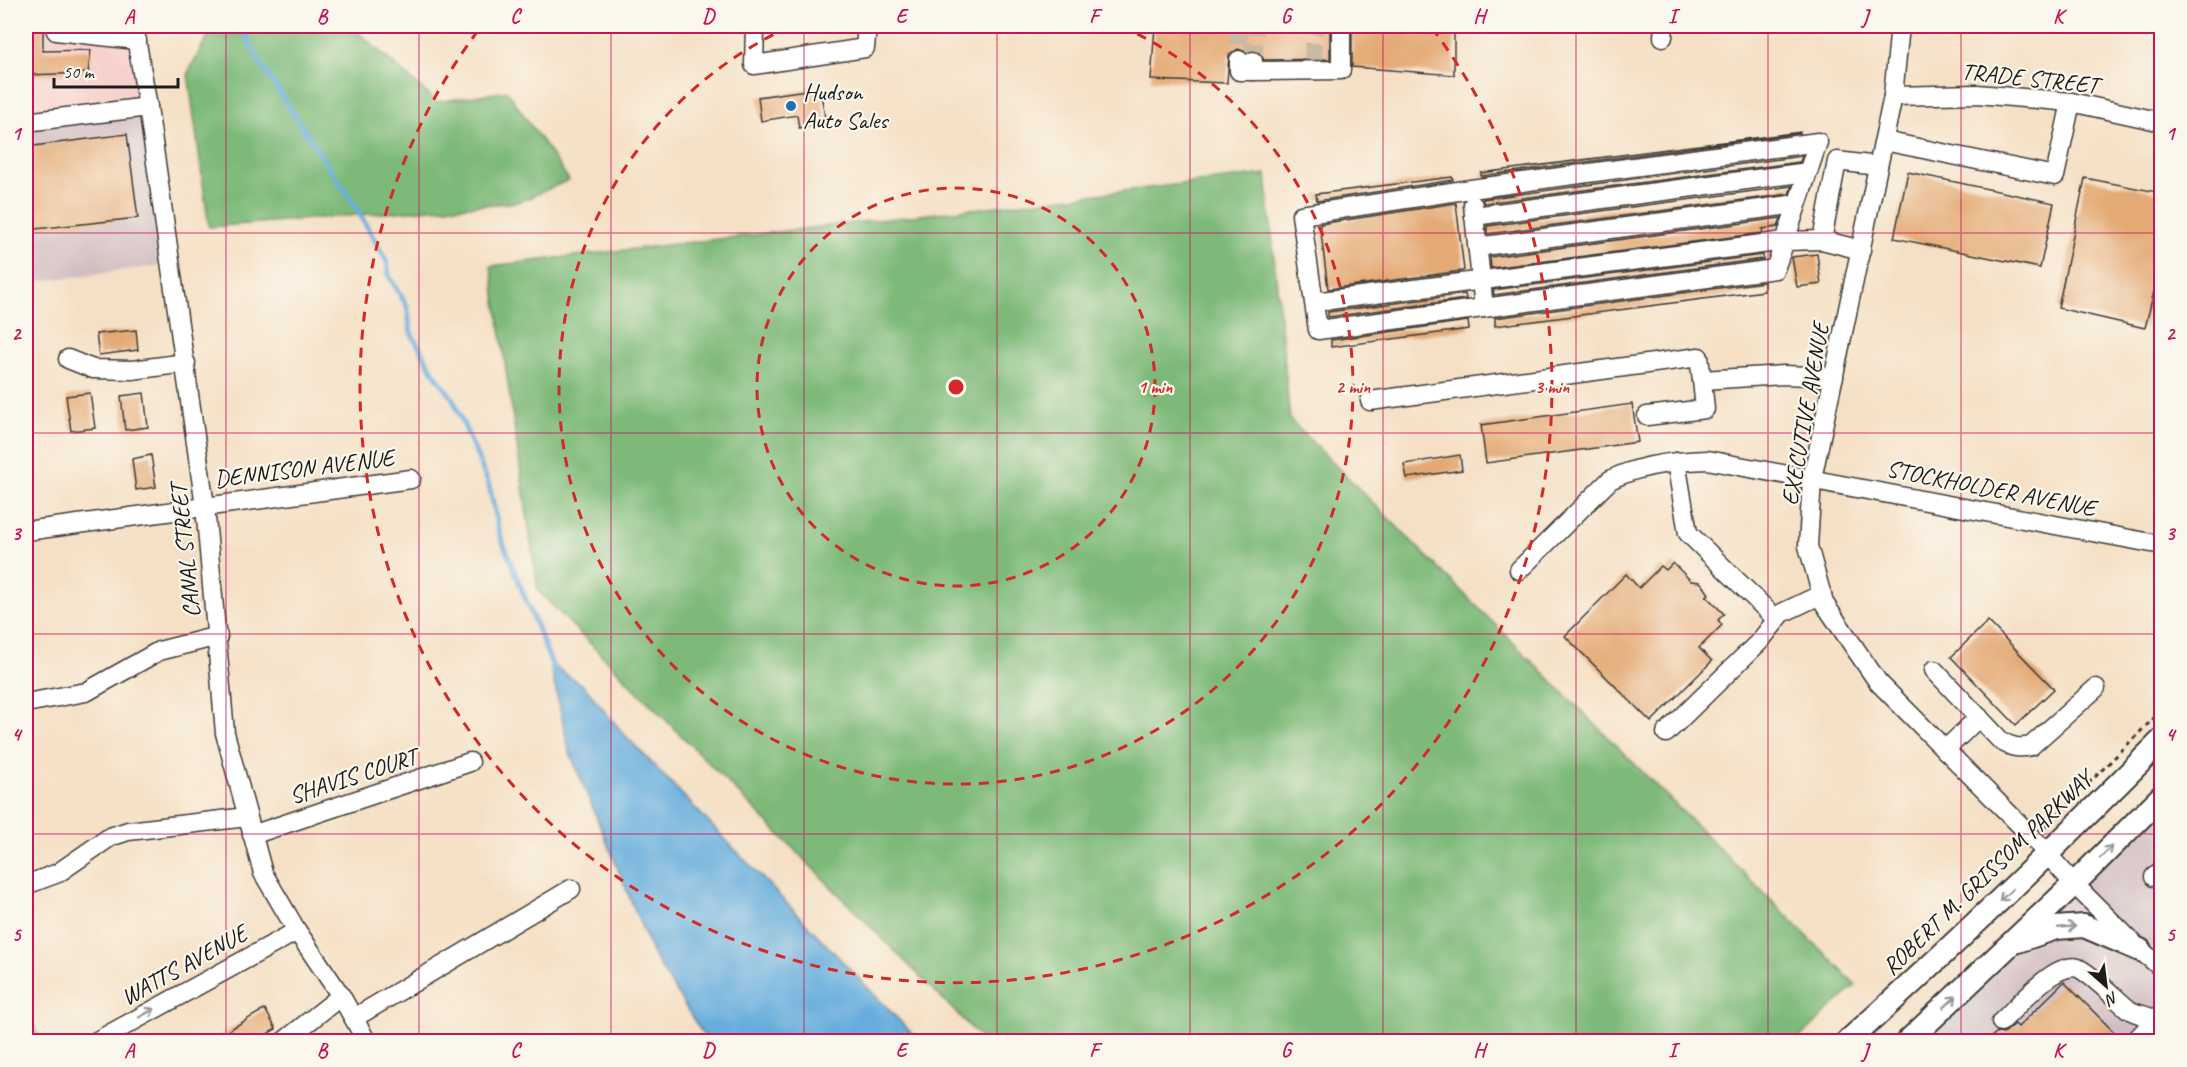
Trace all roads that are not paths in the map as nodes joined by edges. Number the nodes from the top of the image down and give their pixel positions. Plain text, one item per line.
1 (57, 26) edge
2 (755, 26) edge
3 (867, 26) edge
4 (1341, 26) edge
5 (1900, 26) edge
6 (109, 31) edge
7 (136, 33) edge
8 (1248, 64) dead end
9 (1893, 96) junction
10 (2071, 102) junction
11 (148, 107) junction
12 (26, 122) edge
13 (2162, 122) edge
14 (1884, 141) junction
15 (1878, 166) junction
16 (1808, 172) junction
17 (1471, 189) junction
18 (1797, 204) junction
19 (1474, 216) junction
20 (1822, 240) junction
21 (1785, 241) junction
22 (1477, 247) junction
23 (1861, 250) junction
24 (1481, 280) junction
25 (1314, 302) junction
26 (1484, 308) junction
27 (68, 359) dead end
28 (186, 363) junction
29 (1834, 377) junction
30 (1701, 380) junction
31 (1370, 401) dead end
32 (1647, 416) dead end
33 (1676, 462) junction
34 (411, 479) dead end
35 (1812, 479) junction
36 (205, 506) junction
37 (26, 531) edge
38 (2162, 545) edge
39 (1519, 570) dead end
40 (1822, 594) junction
41 (1775, 618) junction
42 (218, 636) junction
43 (1934, 670) dead end
44 (2096, 688) dead end
45 (26, 703) edge
46 (1979, 717) junction
47 (1666, 733) dead end
48 (2162, 740) edge
49 (1945, 750) junction
50 (470, 762) dead end
51 (2162, 796) edge
52 (250, 826) junction
53 (2049, 854) junction
54 (2074, 884) junction
55 (26, 885) edge
56 (571, 889) dead end
57 (297, 931) junction
58 (2011, 944) junction
59 (2140, 950) junction
60 (2162, 968) edge
61 (341, 996) junction
62 (354, 1018) junction
63 (2160, 1019) edge
64 (2001, 1022) dead end
65 (95, 1041) edge
66 (283, 1041) edge
67 (367, 1041) edge
68 (1847, 1041) edge
69 (1907, 1041) edge
70 (2134, 1041) edge

1 - 6 street
2 - 3 street
4 - 8 street
5 - 9 street, EXECUTIVE AVENUE
6 - 7 street
7 - 11 street, CANAL STREET
9 - 10 street, TRADE STREET
9 - 14 street, EXECUTIVE AVENUE
10 - 13 street, TRADE STREET
10 - 14 street
11 - 12 street
11 - 28 street, CANAL STREET
14 - 15 street, EXECUTIVE AVENUE
15 - 20 street
15 - 23 street, EXECUTIVE AVENUE
16 - 17 street
16 - 18 street
16 - 19 street
17 - 19 street
17 - 25 street
18 - 21 street
18 - 22 street
19 - 22 street
20 - 21 street
20 - 23 street
21 - 24 street
21 - 26 street
22 - 24 street
23 - 29 street, EXECUTIVE AVENUE
24 - 25 street
24 - 26 street
25 - 26 street
27 - 28 street
28 - 36 street, CANAL STREET
29 - 30 street
29 - 35 street, EXECUTIVE AVENUE
30 - 31 street
30 - 32 street
33 - 35 street, STOCKHOLDER AVENUE
33 - 39 street, STOCKHOLDER AVENUE
33 - 41 street
34 - 36 street, DENNISON AVENUE
35 - 38 street, STOCKHOLDER AVENUE
35 - 40 street, EXECUTIVE AVENUE
36 - 37 street, DENNISON AVENUE
36 - 42 street, CANAL STREET
40 - 41 street
40 - 49 street, EXECUTIVE AVENUE
41 - 47 street
42 - 45 street
42 - 52 street, CANAL STREET
43 - 46 street
44 - 46 street
46 - 49 street
48 - 53 main road, ROBERT M. GRISSOM PARKWAY
49 - 53 street, EXECUTIVE AVENUE
50 - 52 street, SHAVIS COURT
54 -> 51 main road
52 - 55 street, SHAVIS COURT
52 - 57 street, CANAL STREET
53 - 54 street, EXECUTIVE AVENUE
53 -> 68 main road, ROBERT M. GRISSOM PARKWAY
54 - 58 main road
54 - 59 street, EXECUTIVE AVENUE
56 - 62 street
57 - 61 street, CANAL STREET
65 -> 57 street, WATTS AVENUE
58 -> 59 main road
69 -> 58 main road
59 - 60 street, EXECUTIVE AVENUE
61 - 62 street, CANAL STREET
61 - 66 street
62 - 67 street, CANAL STREET
63 - 64 street
63 - 70 street

